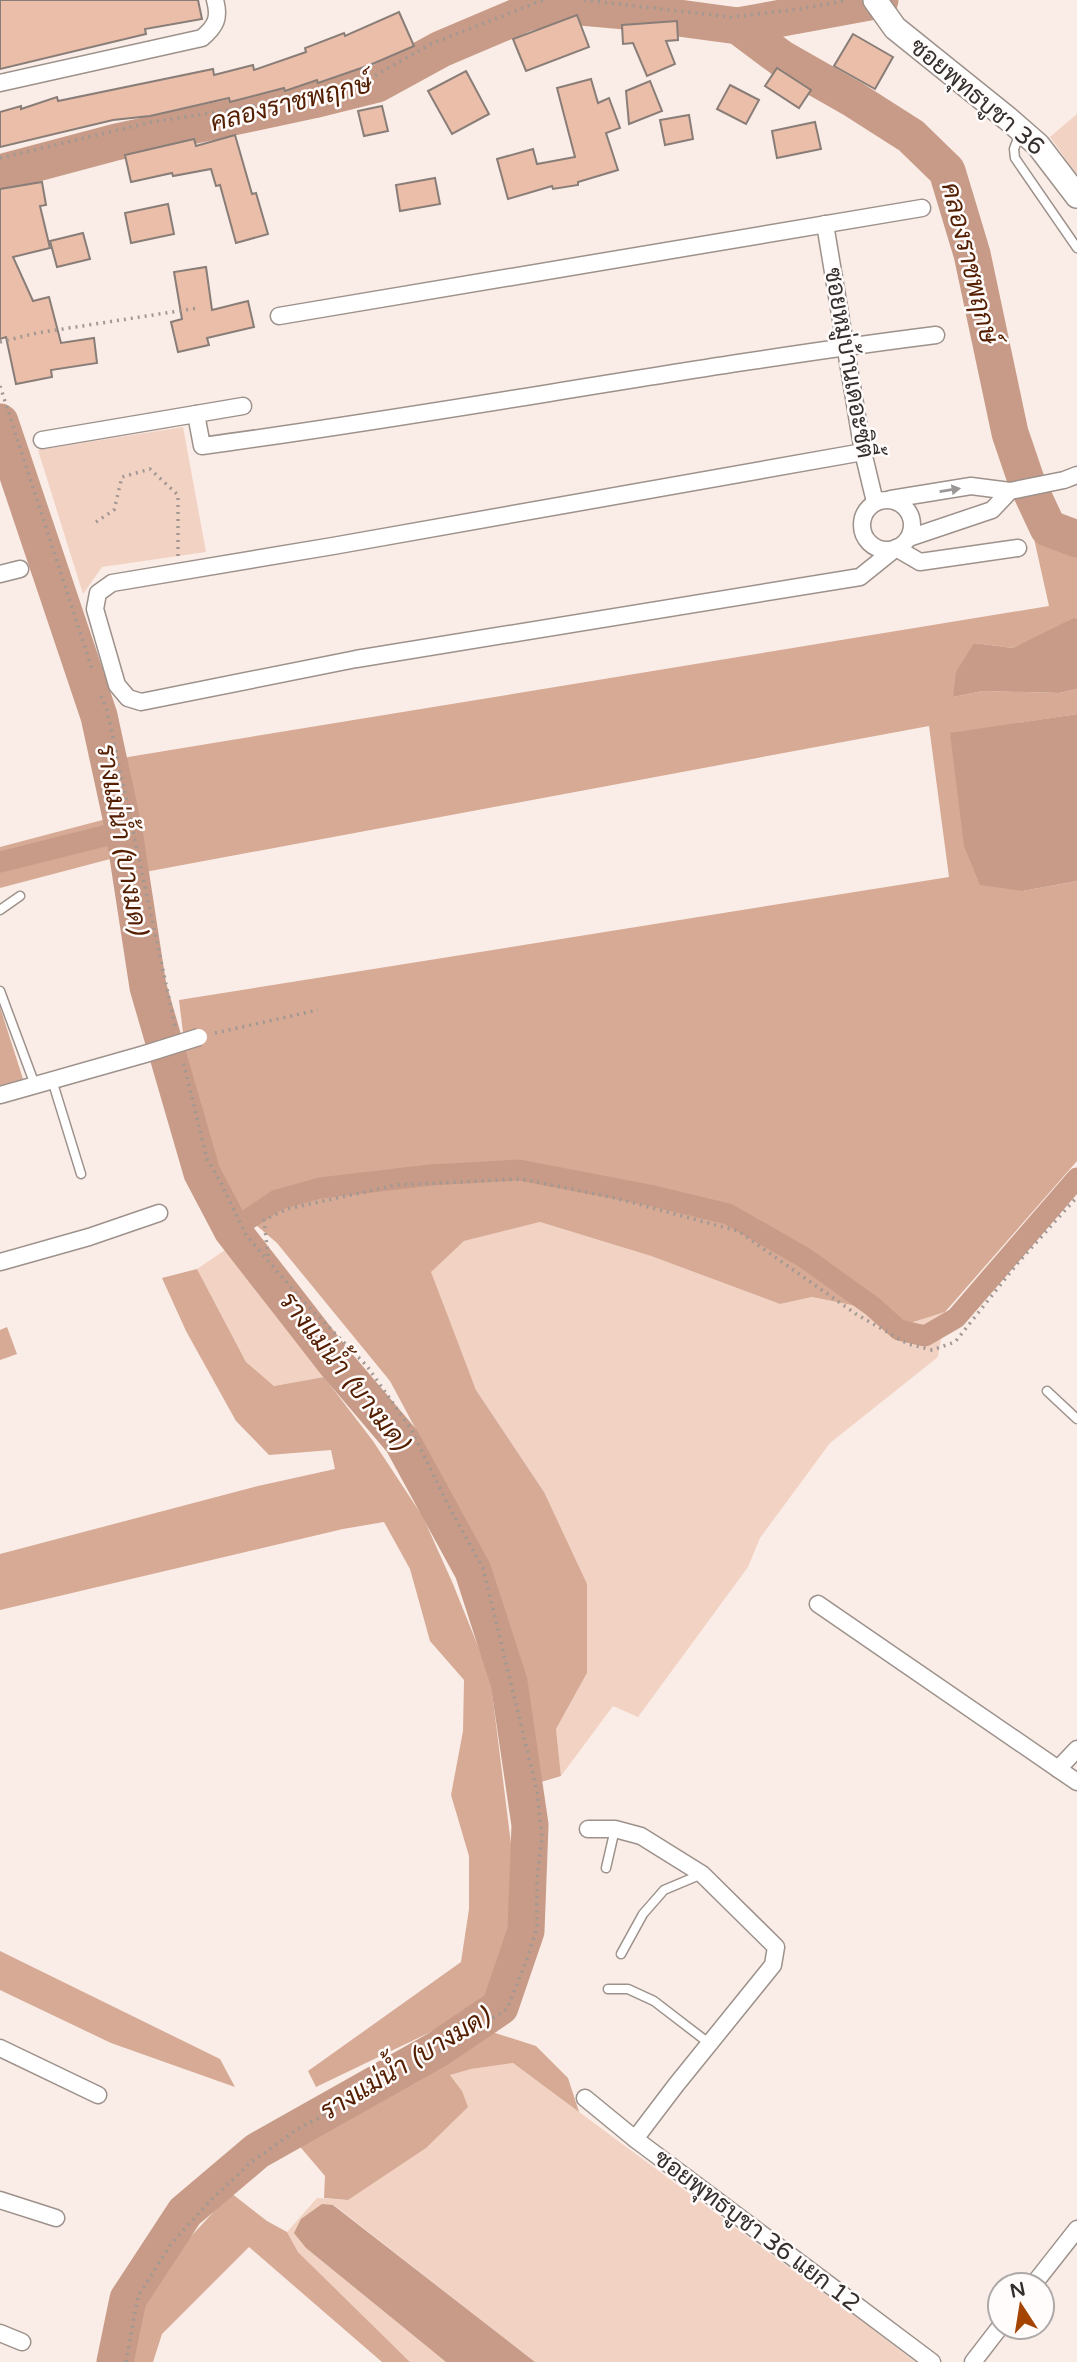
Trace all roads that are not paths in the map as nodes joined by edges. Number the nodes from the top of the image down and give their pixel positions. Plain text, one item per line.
1 (215, 0) edge
2 (877, 4) edge
3 (0, 83) edge
4 (1021, 130) junction
5 (1077, 197) edge
6 (922, 208) dead end
7 (825, 224) junction
8 (1077, 248) edge
9 (279, 316) dead end
10 (936, 335) dead end
11 (846, 346) junction
12 (243, 406) dead end
13 (196, 414) junction
14 (43, 440) dead end
15 (863, 452) junction
16 (1077, 475) edge
17 (1015, 490) junction
18 (883, 501) junction
19 (909, 538) junction
20 (896, 548) junction
21 (1018, 548) dead end
22 (20, 569) dead end
23 (0, 574) edge
24 (20, 896) dead end
25 (0, 910) edge
26 (0, 991) edge
27 (199, 1037) road end
28 (52, 1080) junction
29 (35, 1085) junction
30 (0, 1095) edge
31 (81, 1174) dead end
32 (159, 1213) dead end
33 (0, 1262) edge
34 (1047, 1391) dead end
35 (1077, 1419) edge
36 (818, 1604) dead end
37 (1077, 1749) edge
38 (1058, 1769) junction
39 (1077, 1782) edge
40 (588, 1829) dead end
41 (615, 1829) junction
42 (606, 1868) dead end
43 (702, 1874) junction
44 (621, 1954) dead end
45 (608, 1989) dead end
46 (710, 2044) junction
47 (0, 2048) edge
48 (98, 2095) dead end
49 (585, 2098) dead end
50 (635, 2139) junction
51 (0, 2200) edge
52 (55, 2218) dead end
53 (1077, 2229) edge
54 (1044, 2271) edge
55 (0, 2333) edge
56 (989, 2341) edge
57 (22, 2342) dead end
58 (932, 2362) edge
59 (973, 2362) edge

1 - 3 street
2 - 4 street, ซอยพุทธบูชา 36
4 - 5 street, ซอยพุทธบูชา 36
4 - 8 lane
6 - 7 street
7 - 9 street
7 - 11 street, ซอยหมู่บ้านเดอะซิตี้
10 - 11 street
11 - 13 street
11 - 15 street, ซอยหมู่บ้านเดอะซิตี้
12 - 13 street
13 - 14 street
15 - 18 street, ซอยหมู่บ้านเดอะซิตี้
15 - 20 street
16 - 17 street
18 -> 17 street
17 - 19 street
18 - 19 street, ซอยหมู่บ้านเดอะซิตี้
18 - 20 street
19 - 20 street
20 - 21 street
22 - 23 street
24 - 25 lane
26 - 29 lane
27 - 28 street, bridge
28 - 29 street
28 - 31 lane
29 - 30 street
32 - 33 street
34 - 35 lane
36 - 38 street
37 - 38 street
38 - 39 street
40 - 41 street
41 - 42 lane
41 - 43 street
43 - 44 lane
43 - 46 street
45 - 46 lane
46 - 50 street
47 - 48 street
49 - 50 street, ซอยพุทธบูชา 36 แยก 12
50 - 58 street, ซอยพุทธบูชา 36 แยก 12
51 - 52 street
53 - 54 street
55 - 57 street
56 - 59 street

